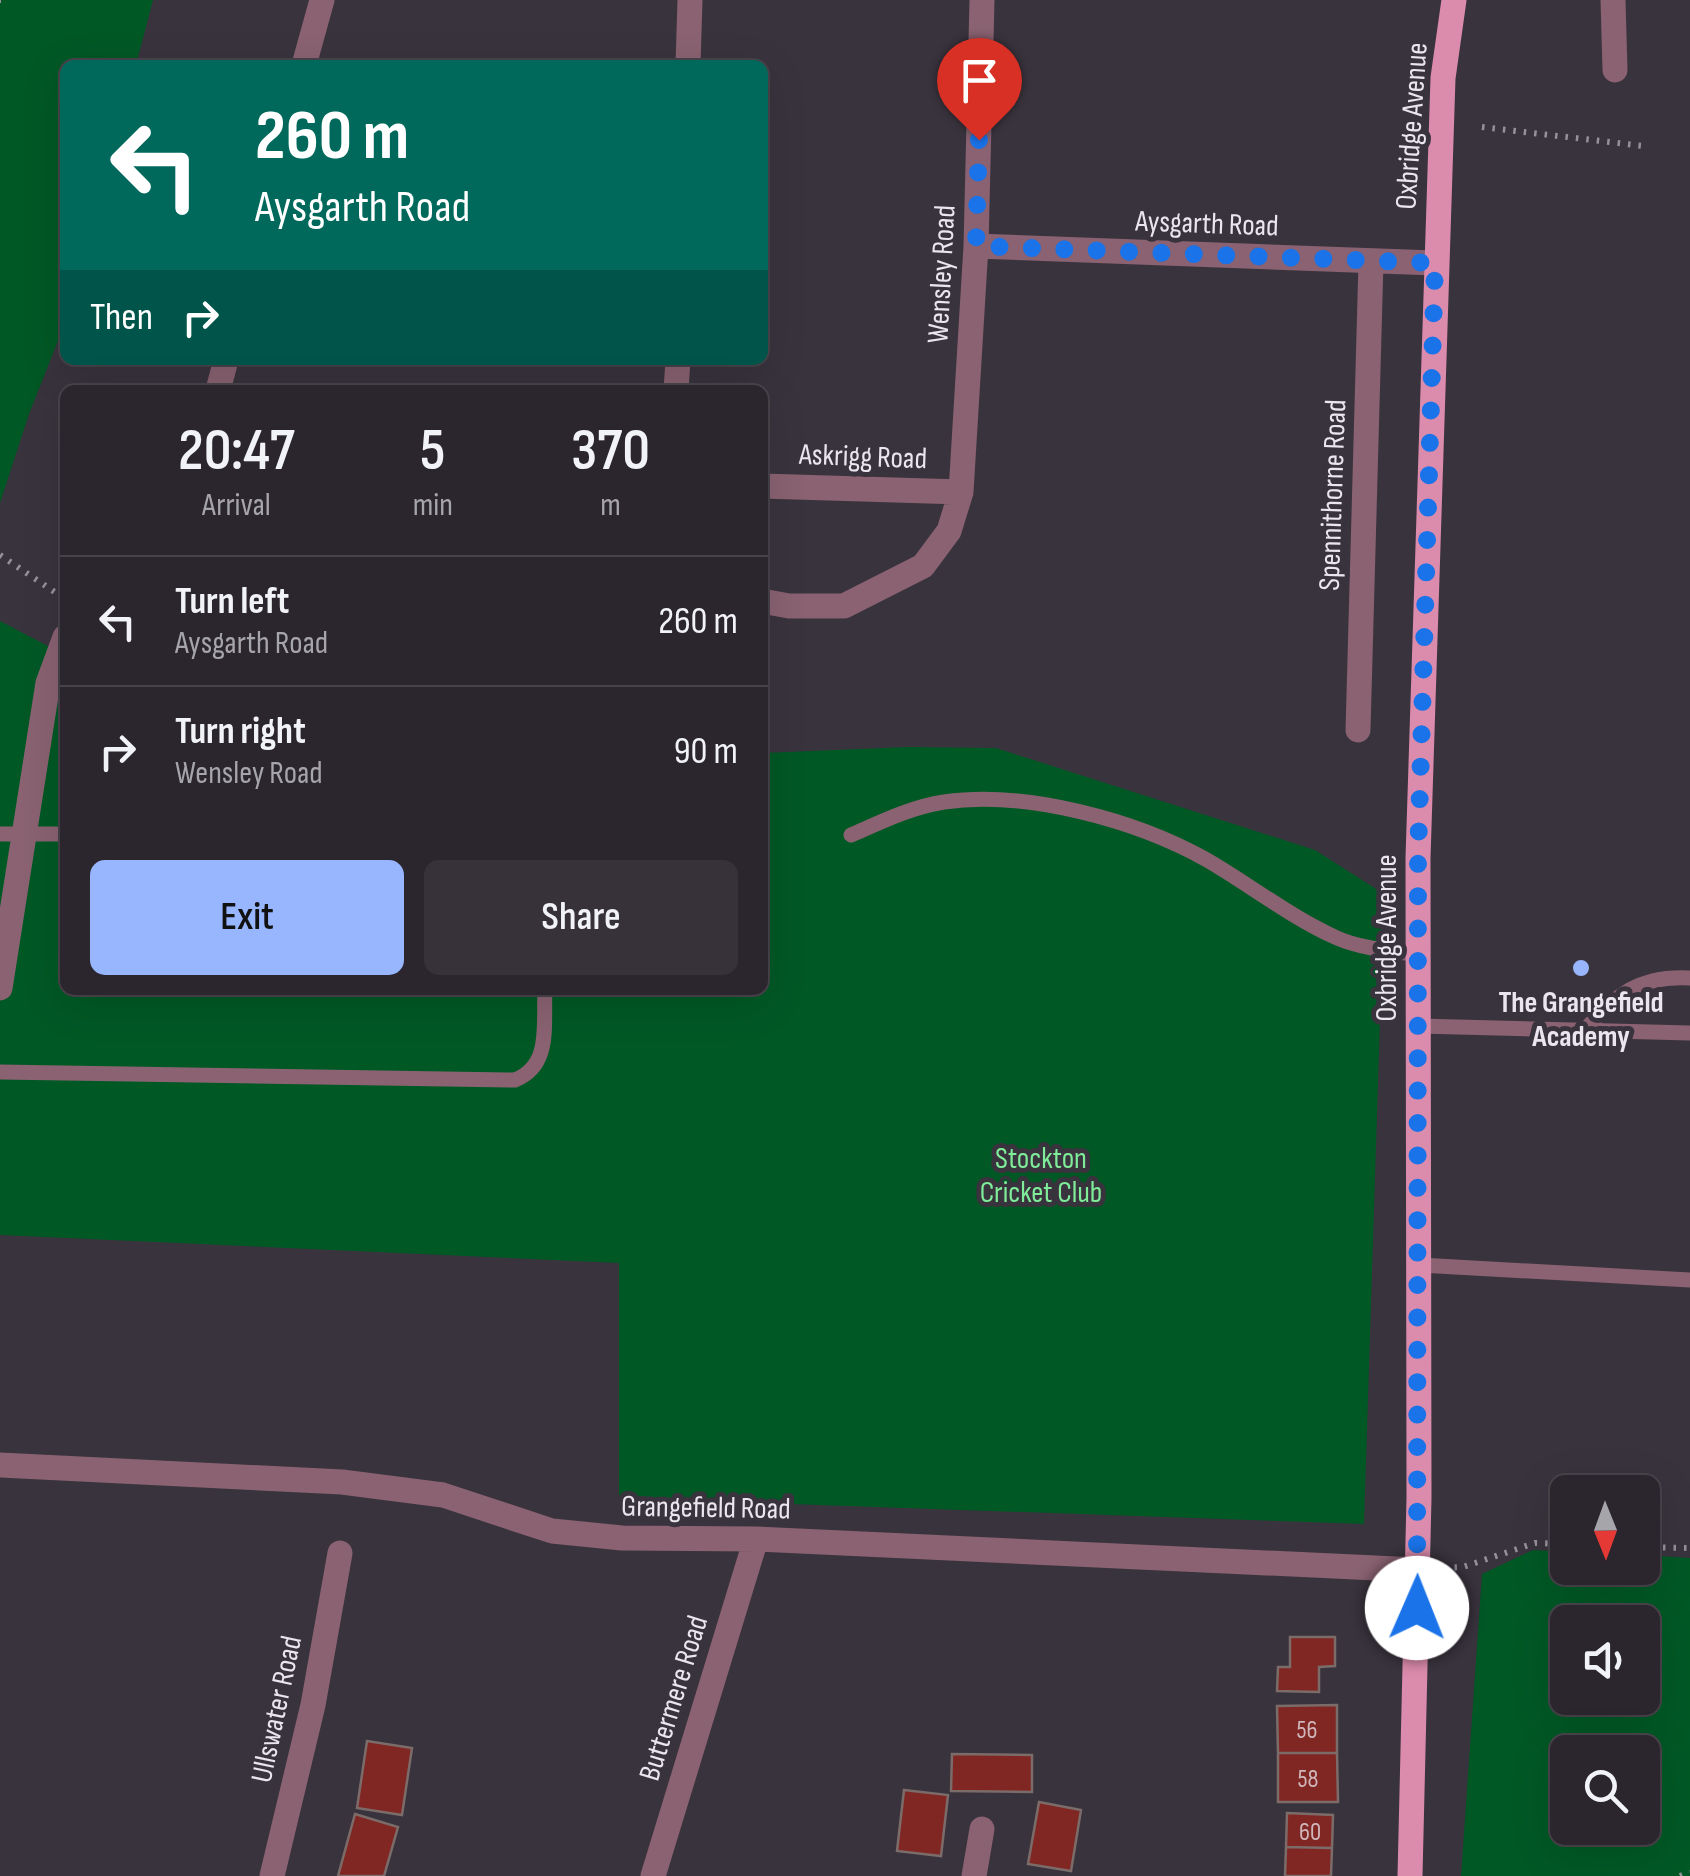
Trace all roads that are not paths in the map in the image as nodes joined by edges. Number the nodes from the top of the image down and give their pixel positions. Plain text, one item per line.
1 (322, 0) edge
2 (690, 0) edge
3 (982, 0) edge
4 (1454, 0) edge
5 (1613, 0) edge
6 (305, 60) edge
7 (688, 60) edge
8 (1615, 70) dead end
9 (976, 246) junction
10 (1370, 262) junction
11 (1435, 263) junction
12 (768, 486) edge
13 (961, 492) junction
14 (768, 601) edge
15 (60, 651) edge
16 (1358, 730) dead end
17 (12, 834) edge
18 (60, 834) edge
19 (851, 836) dead end
20 (1419, 955) junction
21 (1690, 978) edge
22 (0, 988) edge
23 (545, 995) edge
24 (1418, 1026) junction
25 (1584, 1031) junction
26 (1690, 1033) edge
27 (0, 1072) edge
28 (1420, 1265) junction
29 (1690, 1280) edge
30 (0, 1465) edge
31 (756, 1539) junction
32 (340, 1554) dead end
33 (1418, 1570) junction
34 (982, 1829) dead end
35 (272, 1876) edge
36 (653, 1876) edge
37 (974, 1876) edge
38 (1410, 1876) edge

1 - 6 street
2 - 7 street
3 - 9 street, Wensley Road
4 - 11 main road, Oxbridge Avenue
5 - 8 street
9 - 10 street, Aysgarth Road
9 - 13 street, Wensley Road
10 - 11 street, Aysgarth Road
10 - 16 street, Spennithorne Road
11 - 20 main road, Oxbridge Avenue
12 - 13 street, Askrigg Road
13 - 14 street
15 - 17 street
17 - 18 lane
17 - 22 street
19 - 20 lane
20 - 24 main road, Oxbridge Avenue
21 - 25 lane
23 - 27 lane
24 - 25 lane
24 - 28 main road, Oxbridge Avenue
25 - 26 lane
28 - 29 lane
28 - 33 main road, Oxbridge Avenue
30 - 31 street, Grangefield Road
31 - 33 street, Grangefield Road
31 - 36 street, Buttermere Road
32 - 35 street, Ullswater Road
33 - 38 main road, Oxbridge Avenue
34 - 37 street

